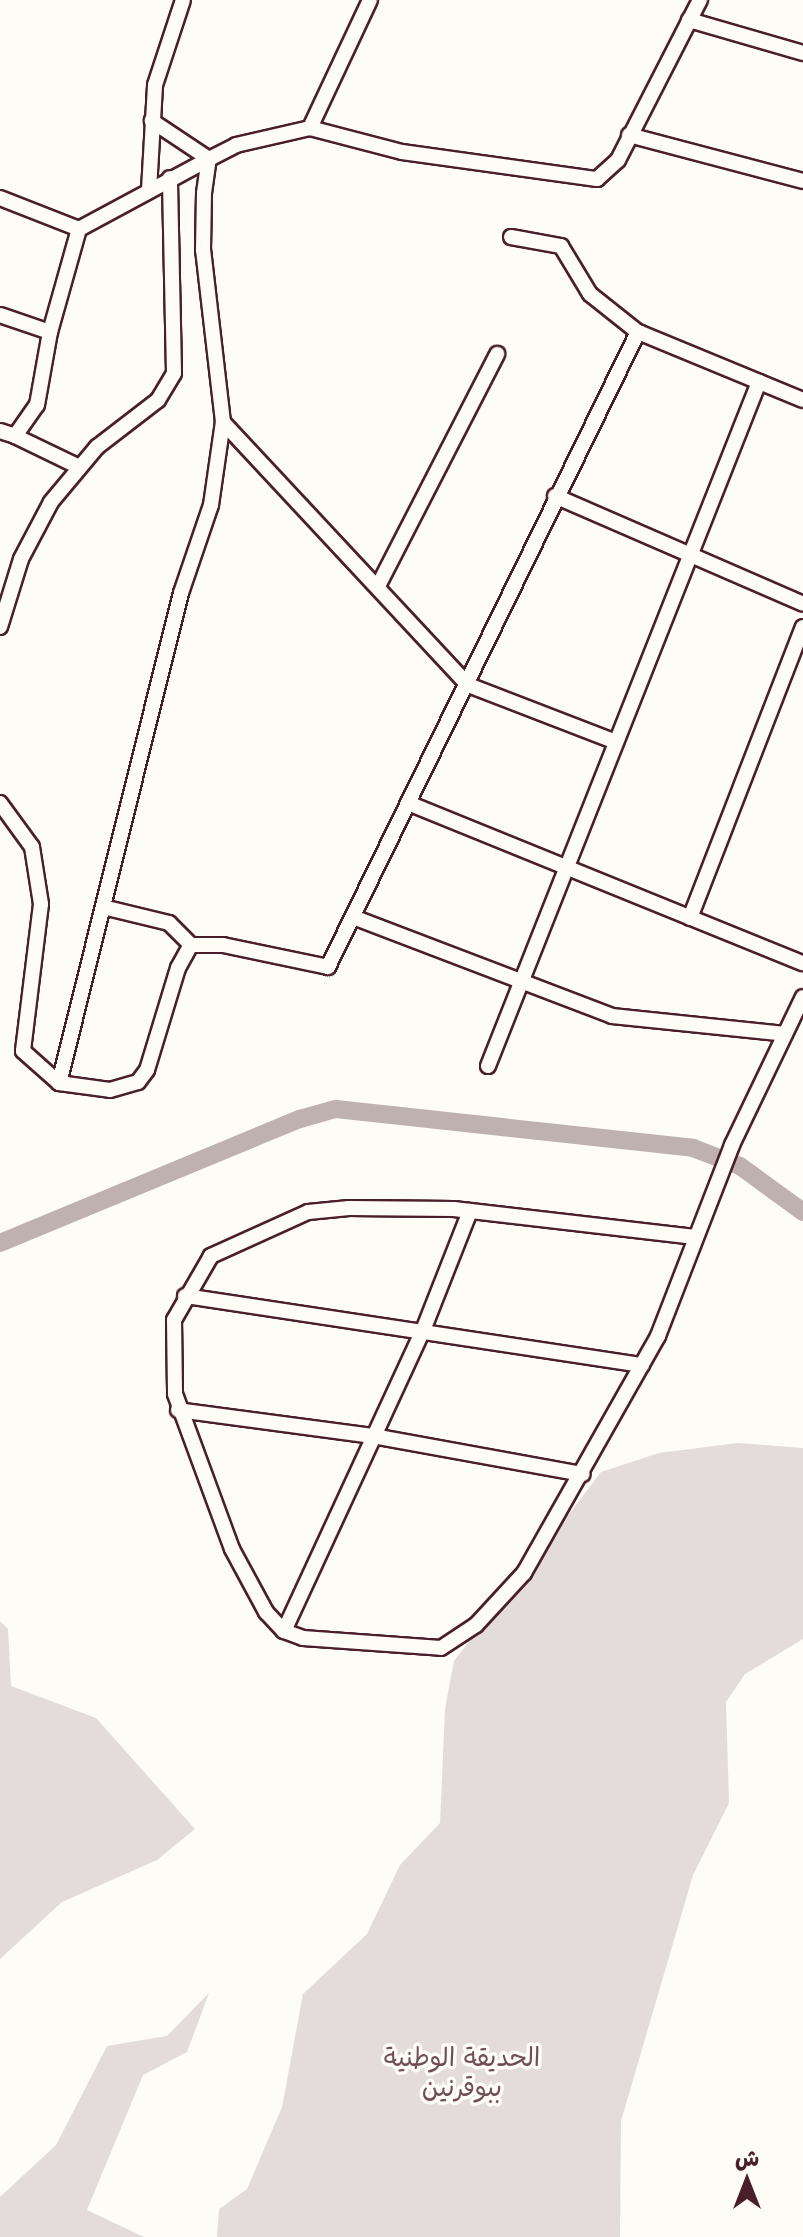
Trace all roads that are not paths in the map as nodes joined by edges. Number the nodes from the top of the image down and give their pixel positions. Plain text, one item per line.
1 (183, 0) edge
2 (370, 0) edge
3 (700, 0) edge
4 (689, 20) junction
5 (803, 53) edge
6 (152, 121) junction
7 (310, 128) junction
8 (629, 135) junction
9 (209, 159) junction
10 (170, 178) junction
11 (803, 181) edge
12 (149, 190) junction
13 (0, 198) edge
14 (79, 229) junction
15 (511, 237) dead end
16 (0, 315) edge
17 (50, 332) junction
18 (638, 332) junction
19 (497, 354) dead end
20 (759, 382) junction
21 (803, 400) edge
22 (223, 422) junction
23 (0, 431) edge
24 (15, 436) junction
25 (79, 467) junction
26 (555, 496) junction
27 (688, 556) junction
28 (378, 586) junction
29 (803, 604) edge
30 (0, 627) edge
31 (803, 627) edge
32 (468, 685) junction
33 (616, 742) junction
34 (0, 803) edge
35 (408, 803) junction
36 (568, 868) junction
37 (103, 907) junction
38 (353, 917) junction
39 (690, 918) junction
40 (191, 945) junction
41 (803, 963) edge
42 (518, 983) junction
43 (803, 997) edge
44 (785, 1034) junction
45 (488, 1066) dead end
46 (59, 1083) junction
47 (470, 1211) junction
48 (695, 1237) junction
49 (185, 1296) junction
50 (422, 1333) junction
51 (642, 1365) junction
52 (178, 1410) junction
53 (373, 1436) junction
54 (583, 1474) junction
55 (284, 1631) junction

1 - 6 street
2 - 7 street
3 - 4 street
4 - 5 street
4 - 8 street
6 - 9 street
6 - 12 street
7 - 8 street
7 - 9 street
8 - 11 street
9 - 10 street
9 - 22 street
10 - 12 street
10 - 25 street
12 - 14 street
13 - 14 street
14 - 17 street
15 - 18 street
16 - 17 street
17 - 24 street
18 - 20 street
18 - 26 street
19 - 28 street
20 - 21 street
20 - 27 street
22 - 28 street
22 - 37 street
23 - 24 street
24 - 25 street
25 - 30 street
26 - 27 street
26 - 32 street
27 - 29 street
27 - 33 street
28 - 32 street
31 - 39 street
32 - 33 street
32 - 35 street
33 - 36 street
34 - 46 street
35 - 36 street
35 - 38 street
36 - 39 street
36 - 42 street
37 - 40 street
37 - 46 street
38 - 40 street
38 - 42 street
39 - 41 street
40 - 46 street
42 - 44 street
42 - 45 street
43 - 44 street
44 - 48 street
47 - 48 street
47 - 49 street
47 - 50 street
48 - 51 street
49 - 50 street
49 - 52 street
50 - 51 street
50 - 53 street
51 - 54 street
52 - 53 street
52 - 55 street
53 - 54 street
53 - 55 street
54 - 55 street

